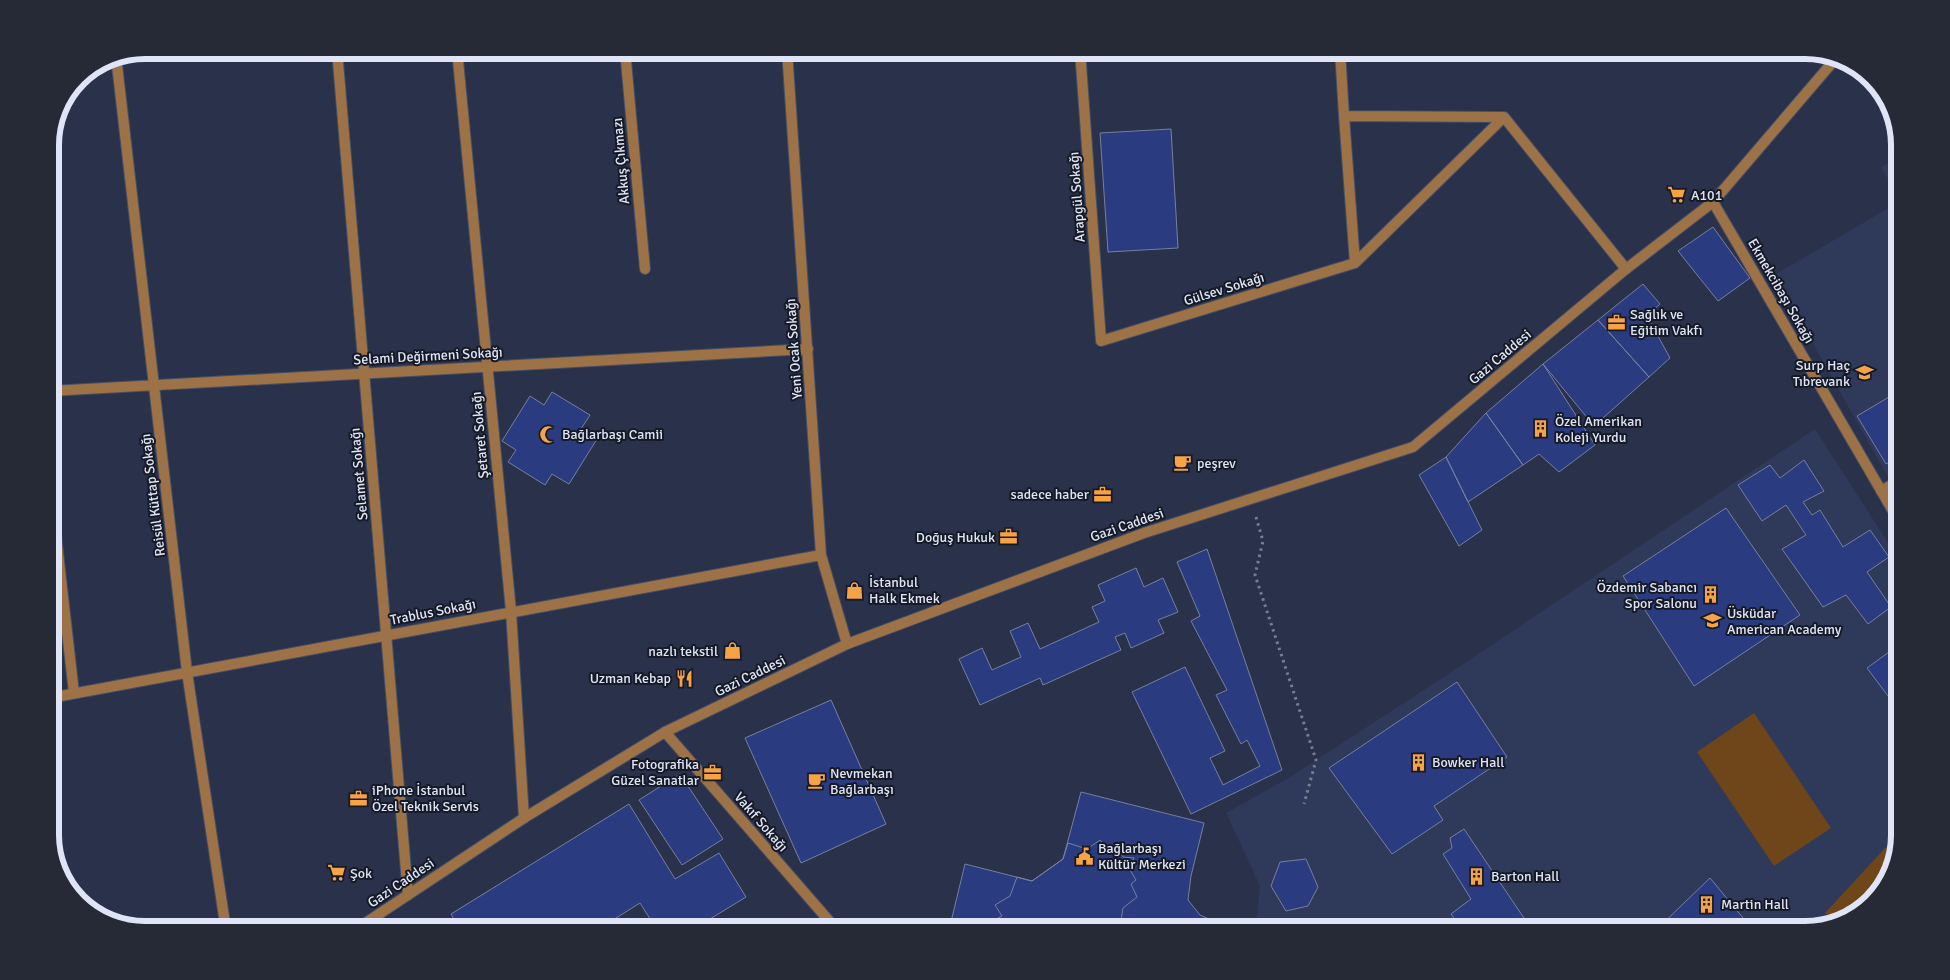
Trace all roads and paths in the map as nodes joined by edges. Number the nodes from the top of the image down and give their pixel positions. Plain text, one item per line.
1 (338, 59) edge
2 (458, 59) edge
3 (626, 59) edge
4 (788, 59) edge
5 (1081, 59) edge
6 (1341, 59) edge
7 (117, 63) edge
8 (1832, 63) edge
9 (1344, 116) junction
10 (1504, 118) junction
11 (1713, 202) junction
12 (1355, 263) junction
13 (645, 269) dead end
14 (1626, 269) junction
15 (1101, 341) joint
16 (808, 349) junction
17 (488, 367) junction
18 (364, 374) junction
19 (154, 386) junction
20 (59, 391) edge
21 (1891, 485) edge
22 (1881, 491) junction
23 (1251, 499) junction
24 (1891, 508) edge
25 (821, 555) junction
26 (59, 561) edge
27 (511, 611) junction
28 (386, 634) junction
29 (847, 644) junction
30 (187, 672) junction
31 (74, 693) junction
32 (59, 696) edge
33 (665, 732) junction
34 (1304, 804) dead end
35 (524, 818) junction
36 (408, 895) junction
37 (376, 916) junction
38 (225, 921) edge
39 (369, 921) edge
40 (380, 921) edge
41 (829, 921) edge

1 - 18 street, Selamet Sokağı
2 - 17 street, Şetaret Sokağı
3 - 13 street, Akkuş Çıkmazı
4 - 16 street, Yeni Ocak Sokağı
5 - 15 street, Arapgül Sokağı
6 - 9 street
7 - 19 street, Reisül Küttap Sokağı
8 - 11 street, Gazi Caddesi
9 - 10 street
9 - 12 street
10 - 12 street, Gülsev Sokağı
10 - 14 street
11 - 14 street, Gazi Caddesi
11 - 22 street, Ekmekcibaşı Sokağı
12 - 15 street, Gülsev Sokağı
14 - 23 street, Gazi Caddesi
16 - 17 street, Selami Değirmeni Sokağı
16 - 25 street, Yeni Ocak Sokağı
17 - 18 street, Selami Değirmeni Sokağı
17 - 27 street, Şetaret Sokağı
18 - 19 street, Selami Değirmeni Sokağı
18 - 28 street, Selamet Sokağı
19 - 20 street, Selami Değirmeni Sokağı
19 - 30 street, Reisül Küttap Sokağı
21 - 22 street
22 - 24 street, Ekmekcibaşı Sokağı
23 - 29 street, Gazi Caddesi
23 - 34 path
25 - 27 street, Trablus Sokağı
25 - 29 street, Yeni Ocak Sokağı
26 - 31 street
27 - 28 street, Trablus Sokağı
27 - 35 street, Şetaret Sokağı
28 - 30 street, Trablus Sokağı
28 - 36 street, Selamet Sokağı
29 - 33 street, Gazi Caddesi
30 - 31 street, Trablus Sokağı
30 - 38 street, Reisül Küttap Sokağı
31 - 32 street, Trablus Sokağı
33 - 35 street, Gazi Caddesi
33 - 41 street, Vakıf Sokağı
35 - 36 street, Gazi Caddesi
36 - 37 street, Gazi Caddesi
37 - 39 street, Gazi Caddesi
37 - 40 street

